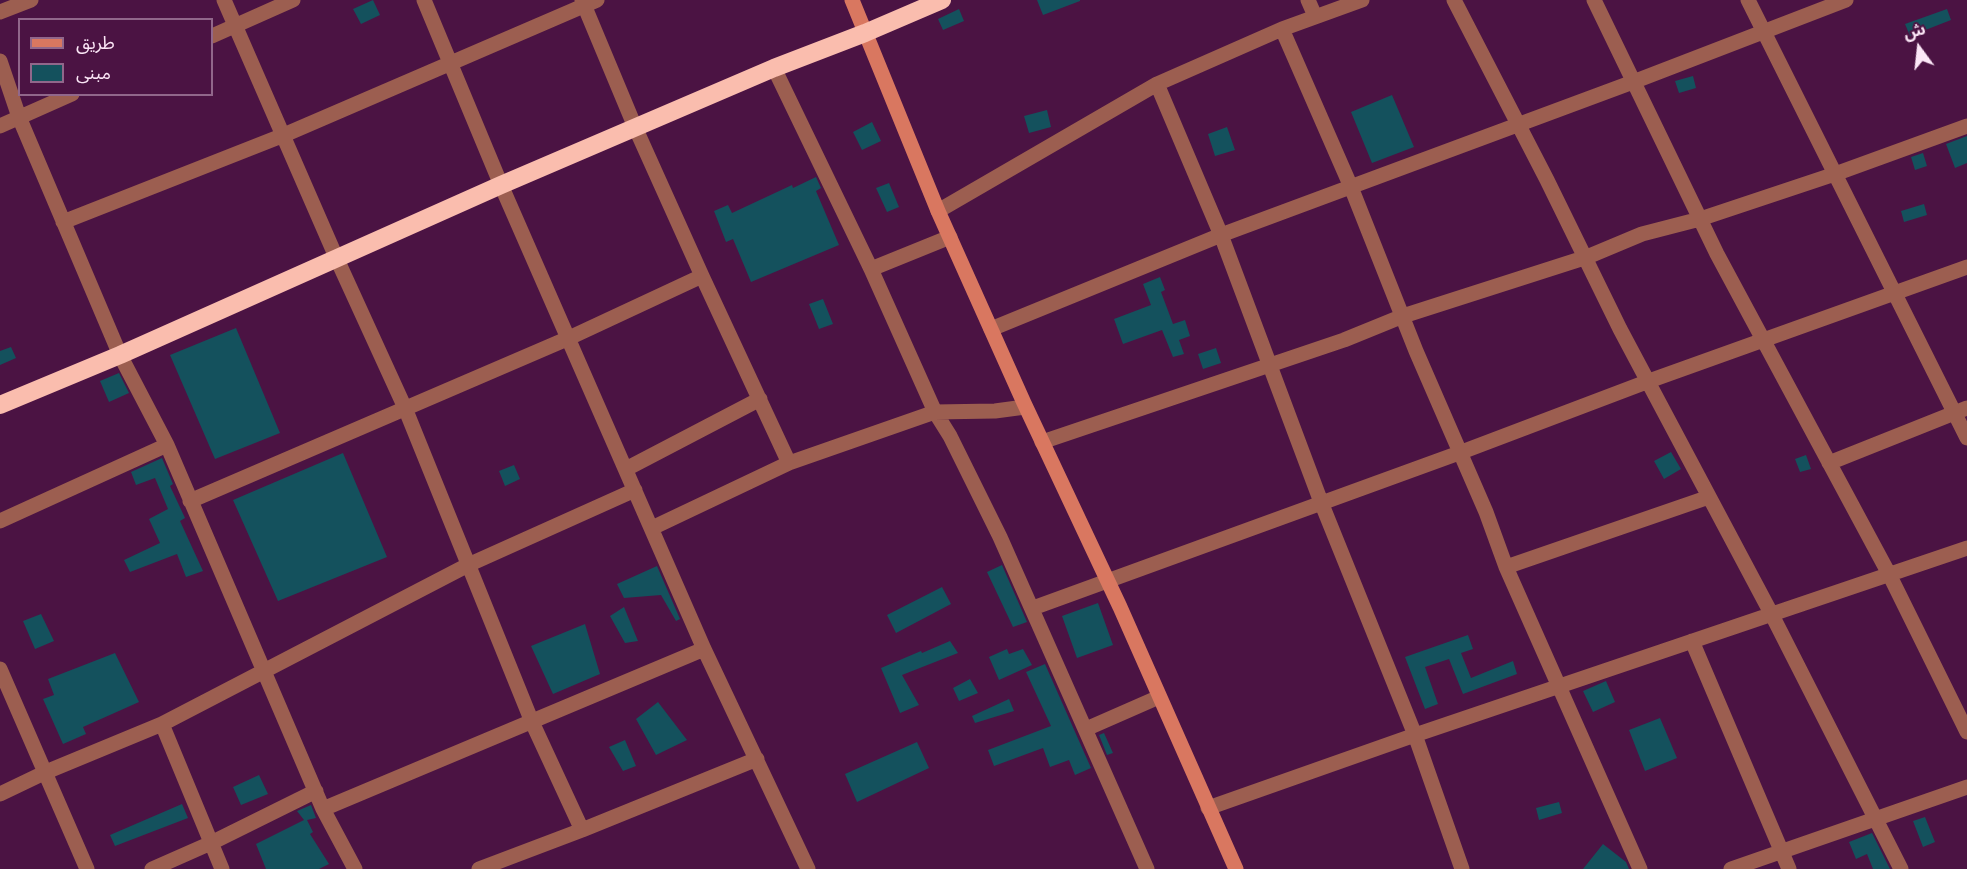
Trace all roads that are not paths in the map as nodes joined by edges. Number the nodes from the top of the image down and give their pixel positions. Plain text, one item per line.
1 (31, 0) edge
2 (224, 0) edge
3 (293, 0) edge
4 (424, 0) edge
5 (852, 0) edge
6 (942, 0) edge
7 (1308, 0) edge
8 (1362, 0) edge
9 (1454, 0) edge
10 (1594, 0) edge
11 (1748, 0) edge
12 (1846, 0) edge
13 (588, 2) edge
14 (0, 12) edge
15 (1315, 16) junction
16 (235, 26) junction
17 (1282, 29) junction
18 (1763, 32) junction
19 (866, 33) junction
20 (213, 36) edge
21 (0, 61) edge
22 (451, 63) junction
23 (774, 68) junction
24 (1633, 82) junction
25 (1157, 84) junction
26 (67, 96) edge
27 (19, 117) junction
28 (1519, 124) junction
29 (0, 126) edge
30 (1967, 126) edge
31 (635, 127) junction
32 (284, 135) junction
33 (1835, 174) junction
34 (501, 184) junction
35 (1351, 187) junction
36 (938, 211) junction
37 (1700, 219) junction
38 (63, 222) junction
39 (1221, 235) junction
40 (950, 237) junction
41 (1587, 257) junction
42 (336, 258) junction
43 (1967, 267) edge
44 (871, 268) junction
45 (702, 276) junction
46 (1894, 293) junction
47 (1403, 316) junction
48 (991, 329) junction
49 (569, 338) junction
50 (1764, 340) junction
51 (120, 355) junction
52 (1269, 365) junction
53 (1649, 381) junction
54 (759, 399) junction
55 (0, 405) edge
56 (1025, 407) junction
57 (405, 408) junction
58 (1960, 410) edge
59 (934, 412) junction
60 (1967, 438) edge
61 (1042, 442) junction
62 (167, 445) junction
63 (1459, 453) junction
64 (789, 463) junction
65 (1829, 463) junction
66 (626, 469) junction
67 (635, 490) junction
68 (1709, 496) junction
69 (190, 501) junction
70 (1321, 502) junction
71 (0, 521) edge
72 (652, 528) junction
73 (1967, 548) edge
74 (468, 565) junction
75 (1506, 567) junction
76 (1889, 574) junction
77 (1106, 580) junction
78 (1033, 608) junction
79 (1772, 615) junction
80 (1692, 641) junction
81 (705, 649) junction
82 (0, 669) edge
83 (264, 670) junction
84 (1560, 686) junction
85 (1159, 697) junction
86 (532, 723) junction
87 (162, 724) junction
88 (1086, 729) junction
89 (1967, 732) edge
90 (1415, 735) junction
91 (757, 759) junction
92 (46, 772) junction
93 (1967, 787) edge
94 (316, 791) junction
95 (0, 794) edge
96 (1208, 808) junction
97 (323, 809) junction
98 (1875, 819) junction
99 (582, 830) junction
100 (211, 843) junction
101 (1782, 851) junction
102 (87, 869) edge
103 (152, 869) edge
104 (222, 869) edge
105 (355, 869) edge
106 (479, 869) edge
107 (808, 869) edge
108 (1148, 869) edge
109 (1236, 869) edge
110 (1462, 869) edge
111 (1640, 869) edge
112 (1731, 869) edge
113 (1789, 869) edge
114 (1901, 869) edge

1 - 14 street
2 - 16 street
3 - 16 street
4 - 22 street
5 - 19 street
6 - 19 highway
7 - 15 street
8 - 15 street
9 - 28 street
10 - 24 street
11 - 18 street
12 - 18 street
13 - 22 street
13 - 31 street
15 - 17 street
16 - 20 street
16 - 32 street
17 - 25 street
17 - 35 street
18 - 24 street
18 - 33 street
19 - 23 highway
19 - 36 street
21 - 27 street
22 - 32 street
22 - 34 street
23 - 31 highway
23 - 44 street
24 - 28 street
24 - 37 street
25 - 36 street
25 - 39 street
26 - 27 street
27 - 29 street
27 - 38 street
28 - 35 street
28 - 41 street
30 - 33 street
31 - 34 highway
31 - 45 street
32 - 38 street
32 - 42 street
33 - 37 street
33 - 46 street
34 - 42 highway
34 - 49 street
35 - 39 street
35 - 47 street
36 - 40 street
37 - 41 street
37 - 50 street
38 - 51 street
39 - 48 street
39 - 52 street
40 - 44 street
40 - 48 street
41 - 47 street
41 - 53 street
42 - 51 highway
42 - 57 street
43 - 46 street
44 - 59 street
45 - 49 street
45 - 54 street
46 - 50 street
46 - 58 street
47 - 52 street
47 - 63 street
48 - 56 street
49 - 57 street
49 - 66 street
50 - 53 street
50 - 65 street
51 - 55 highway
51 - 62 street
52 - 61 street
52 - 70 street
53 - 63 street
53 - 68 street
54 - 64 street
54 - 66 street
56 - 59 street
56 - 61 street
57 - 69 street
57 - 74 street
58 - 60 street
58 - 65 street
59 - 64 street
59 - 78 street
61 - 77 street
62 - 69 street
62 - 71 street
63 - 70 street
63 - 75 street
64 - 72 street
65 - 76 street
66 - 67 street
67 - 72 street
67 - 74 street
68 - 75 street
68 - 79 street
69 - 83 street
70 - 77 street
70 - 90 street
72 - 81 street
73 - 76 street
74 - 83 street
74 - 86 street
75 - 84 street
76 - 79 street
76 - 89 street
77 - 78 street
77 - 85 street
78 - 88 street
79 - 80 street
79 - 98 street
80 - 84 street
80 - 101 street
81 - 86 street
81 - 91 street
82 - 92 street
83 - 87 street
83 - 94 street
84 - 90 street
84 - 111 street
85 - 88 street
85 - 96 street
86 - 97 street
86 - 99 street
87 - 92 street
87 - 100 street
88 - 108 street
90 - 96 street
90 - 110 street
91 - 99 street
91 - 107 street
92 - 95 street
92 - 102 street
93 - 98 street
94 - 97 street
94 - 100 street
96 - 109 street
97 - 105 street
98 - 101 street
98 - 114 street
99 - 106 street
100 - 103 street
100 - 104 street
101 - 112 street
101 - 113 street

